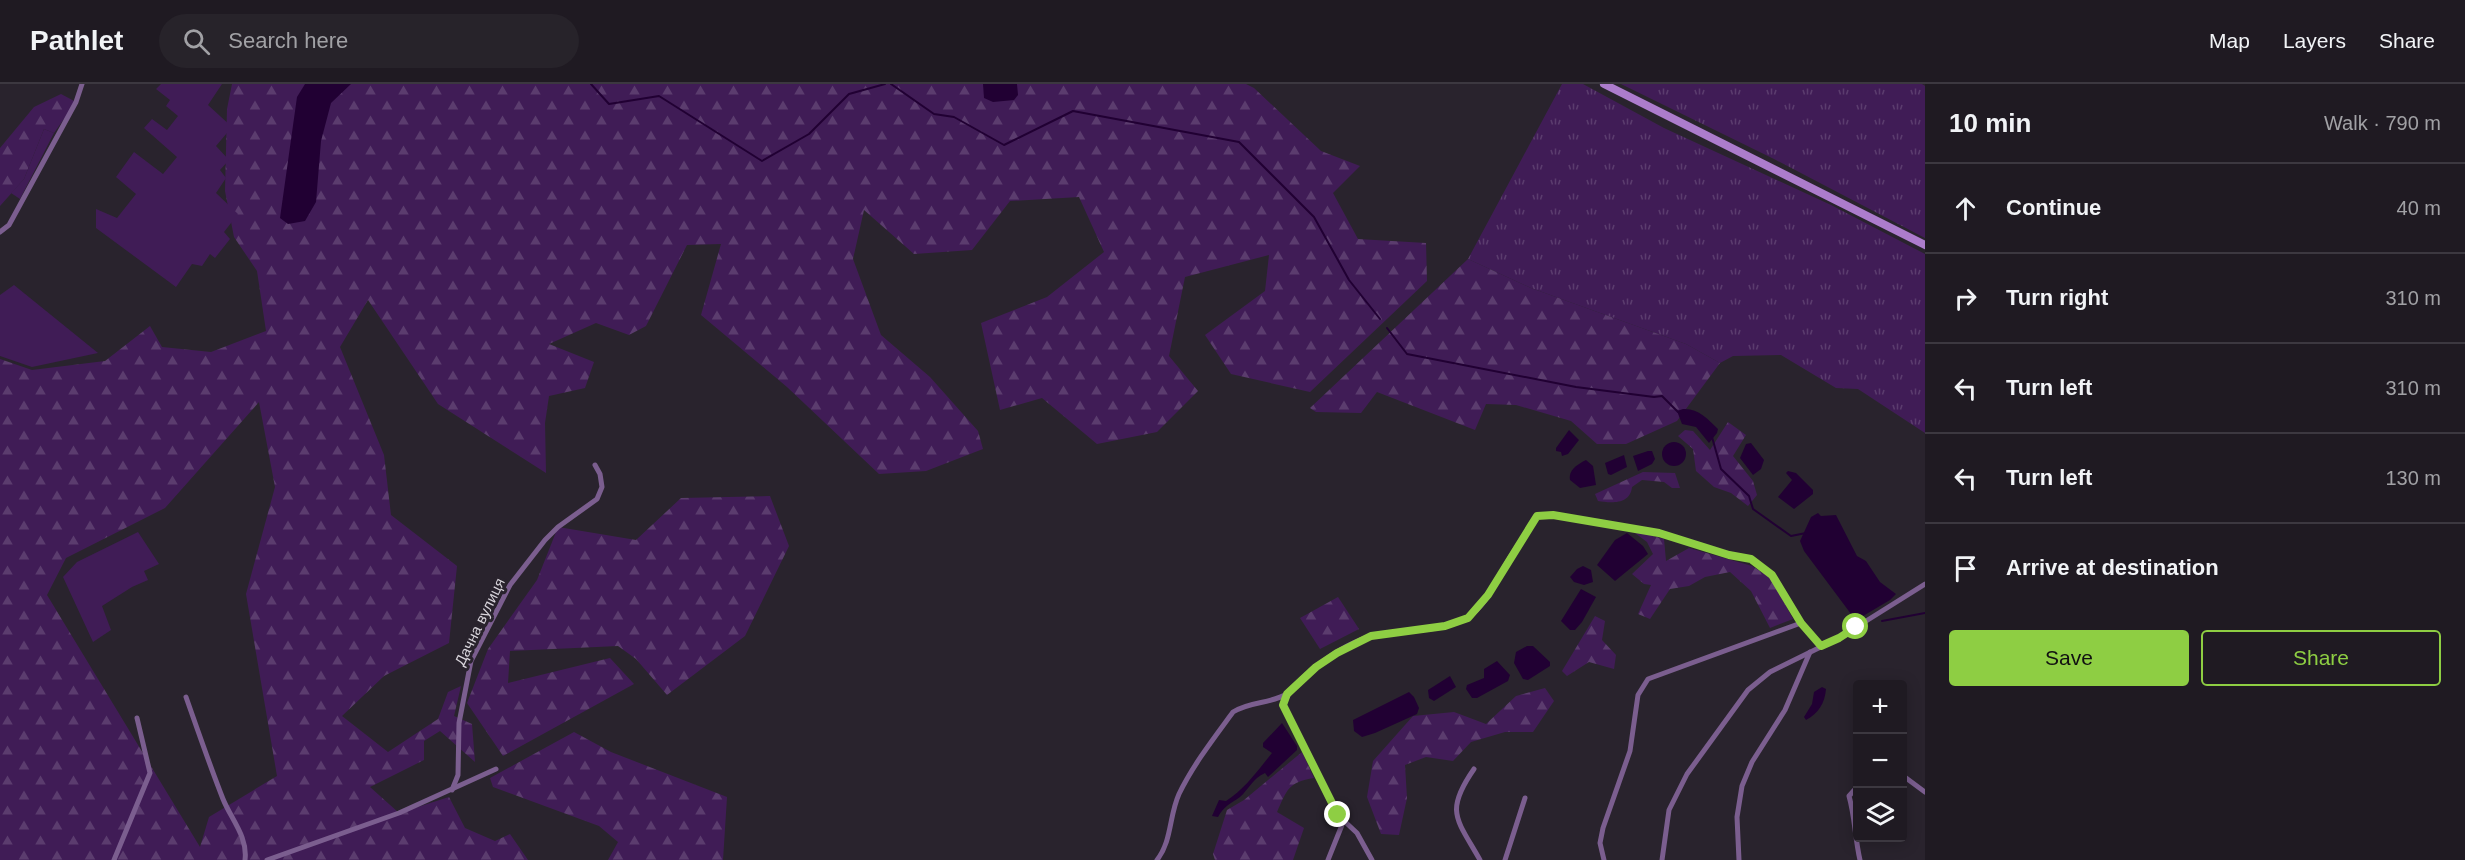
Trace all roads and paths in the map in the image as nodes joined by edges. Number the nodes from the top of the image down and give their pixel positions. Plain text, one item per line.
1 (82, 84) edge
2 (1604, 84) edge
3 (0, 232) edge
4 (1925, 245) edge
5 (595, 465) dead end
6 (1925, 584) edge
7 (1801, 623) junction
8 (1821, 646) junction
9 (1810, 652) junction
10 (1287, 694) junction
11 (186, 697) dead end
12 (137, 718) dead end
13 (496, 769) dead end
14 (1474, 769) dead end
15 (1907, 779) edge
16 (1855, 788) edge
17 (452, 790) junction
18 (1925, 792) edge
19 (1525, 798) dead end
20 (1338, 815) junction
21 (114, 860) edge
22 (244, 860) edge
23 (267, 860) edge
24 (1158, 860) edge
25 (1328, 860) edge
26 (1372, 860) edge
27 (1480, 860) edge
28 (1506, 860) edge
29 (1604, 860) edge
30 (1662, 860) edge
31 (1738, 860) edge
32 (1860, 860) edge

1 - 3 street
2 - 4 street
5 - 17 street, Дачна вулиця
6 - 8 street
7 - 8 street
7 - 10 street
7 - 29 street
8 - 9 street
9 - 30 street
9 - 31 street
10 - 20 street
10 - 24 street
11 - 22 street
12 - 21 street
13 - 17 street
14 - 27 street
15 - 18 street
16 - 32 street
17 - 23 street
19 - 28 street
20 - 25 street
20 - 26 street

